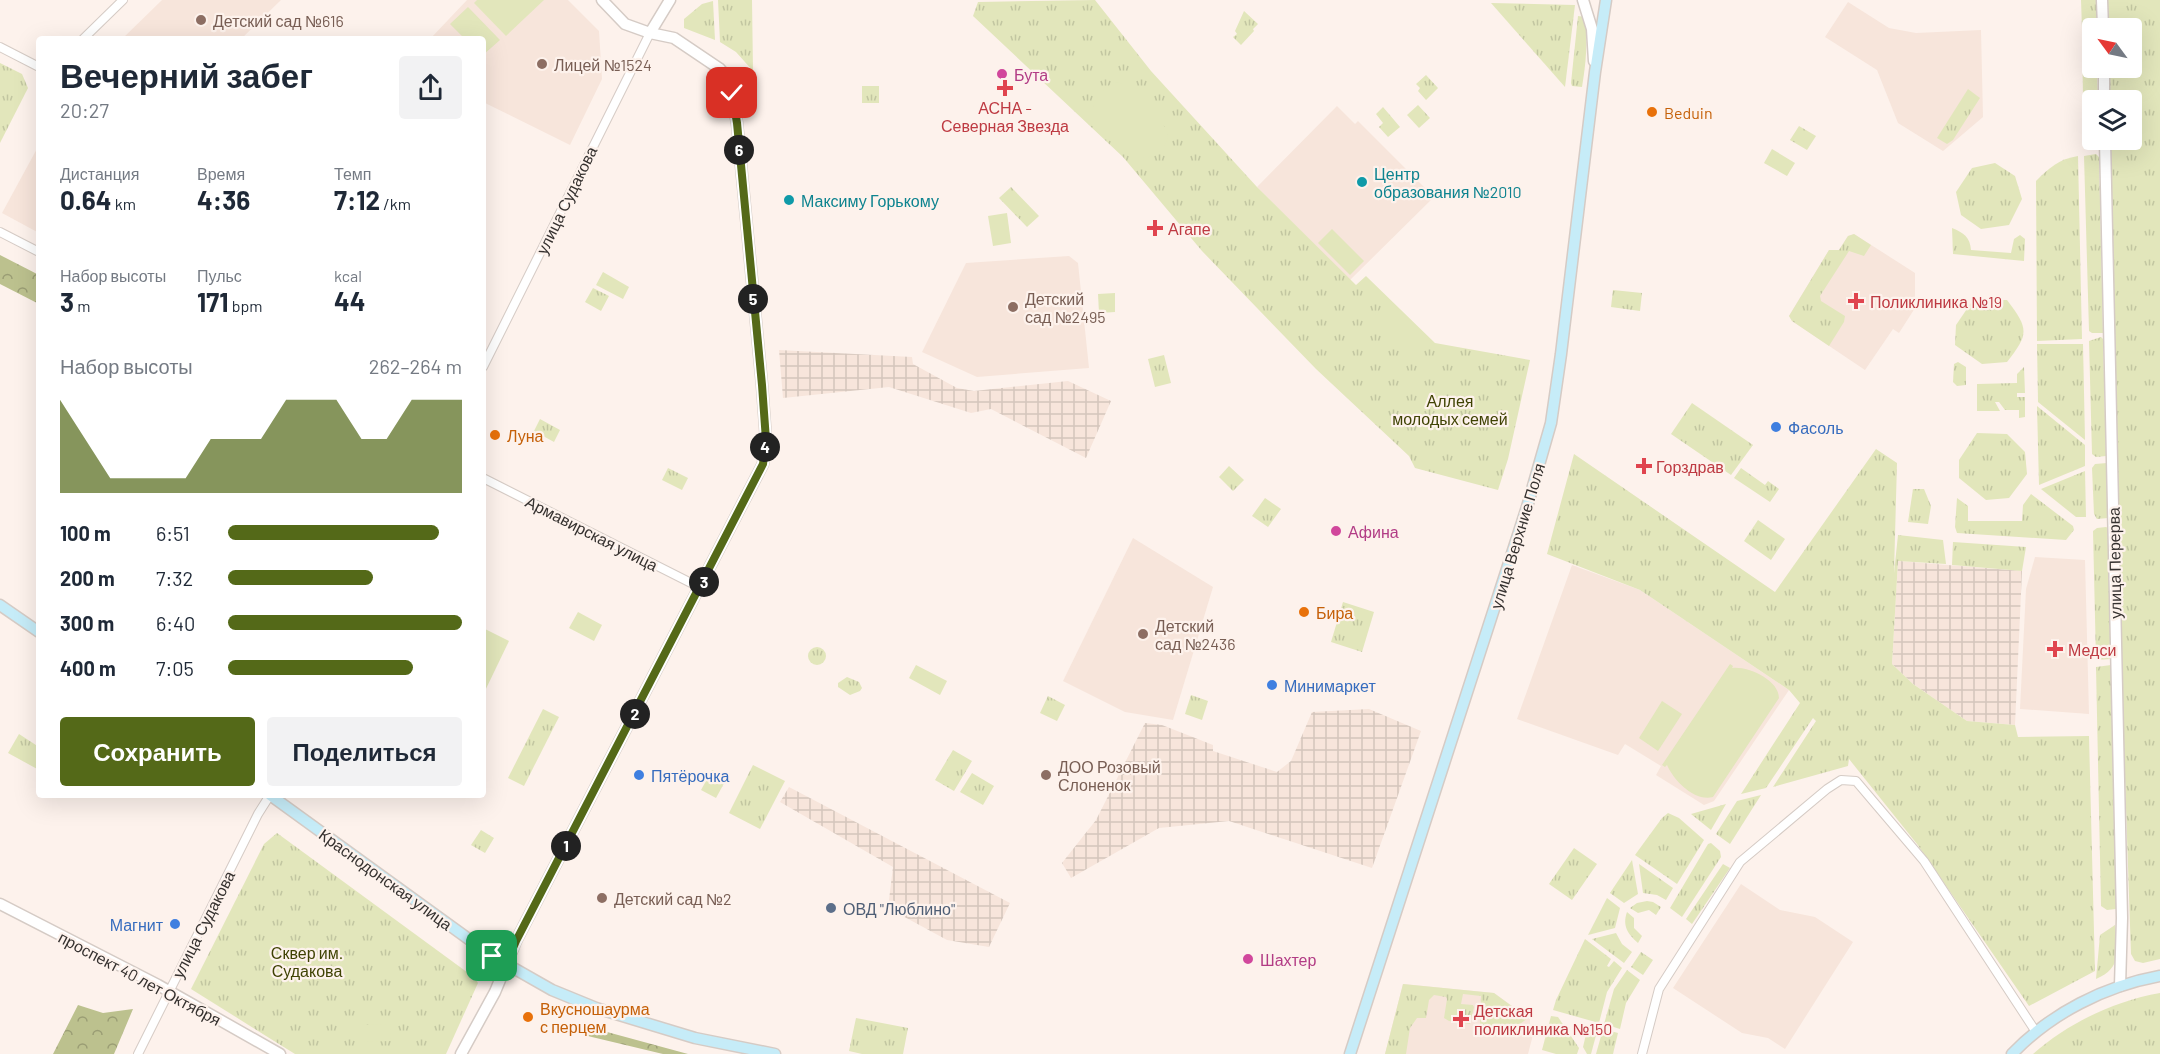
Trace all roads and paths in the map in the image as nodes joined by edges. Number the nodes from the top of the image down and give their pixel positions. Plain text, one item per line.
1 (123, 0) edge
2 (602, 0) edge
3 (670, 0) edge
4 (1583, 0) edge
5 (1606, 0) edge
6 (2102, 0) edge
7 (2103, 18) edge
8 (650, 33) junction
9 (86, 36) edge
10 (0, 46) edge
11 (36, 65) edge
12 (1595, 72) junction
13 (2105, 150) edge
14 (0, 232) edge
15 (36, 250) edge
16 (486, 361) edge
17 (486, 480) edge
18 (701, 588) junction
19 (0, 605) edge
20 (36, 631) edge
21 (268, 798) edge
22 (274, 798) edge
23 (0, 904) edge
24 (506, 964) junction
25 (2160, 974) edge
26 (2120, 986) junction
27 (169, 992) junction
28 (2036, 1032) junction
29 (138, 1054) edge
30 (280, 1054) edge
31 (461, 1054) edge
32 (775, 1054) edge
33 (1350, 1054) edge
34 (1642, 1054) edge
35 (2012, 1054) edge

1 - 9 street
2 - 8 street
3 - 8 street
4 - 12 street
5 - 12 main road, улица Верхние Поля
6 - 7 street
8 - 16 street, улица Судакова
8 - 18 street
10 - 11 street
12 - 33 main road, улица Верхние Поля
13 - 26 street, улица Перерва
14 - 15 street
17 - 18 street, Армавирская улица
18 - 24 street
19 - 20 main road
21 - 27 street, улица Судакова
22 - 24 main road, Краснодонская улица
23 - 27 street, проспект 40 лет Октября
24 - 31 street
24 - 32 main road, Краснодонская улица
25 - 26 main road
26 - 28 main road
27 - 29 street, улица Судакова
27 - 30 street, проспект 40 лет Октября
28 - 34 street
28 - 35 main road

